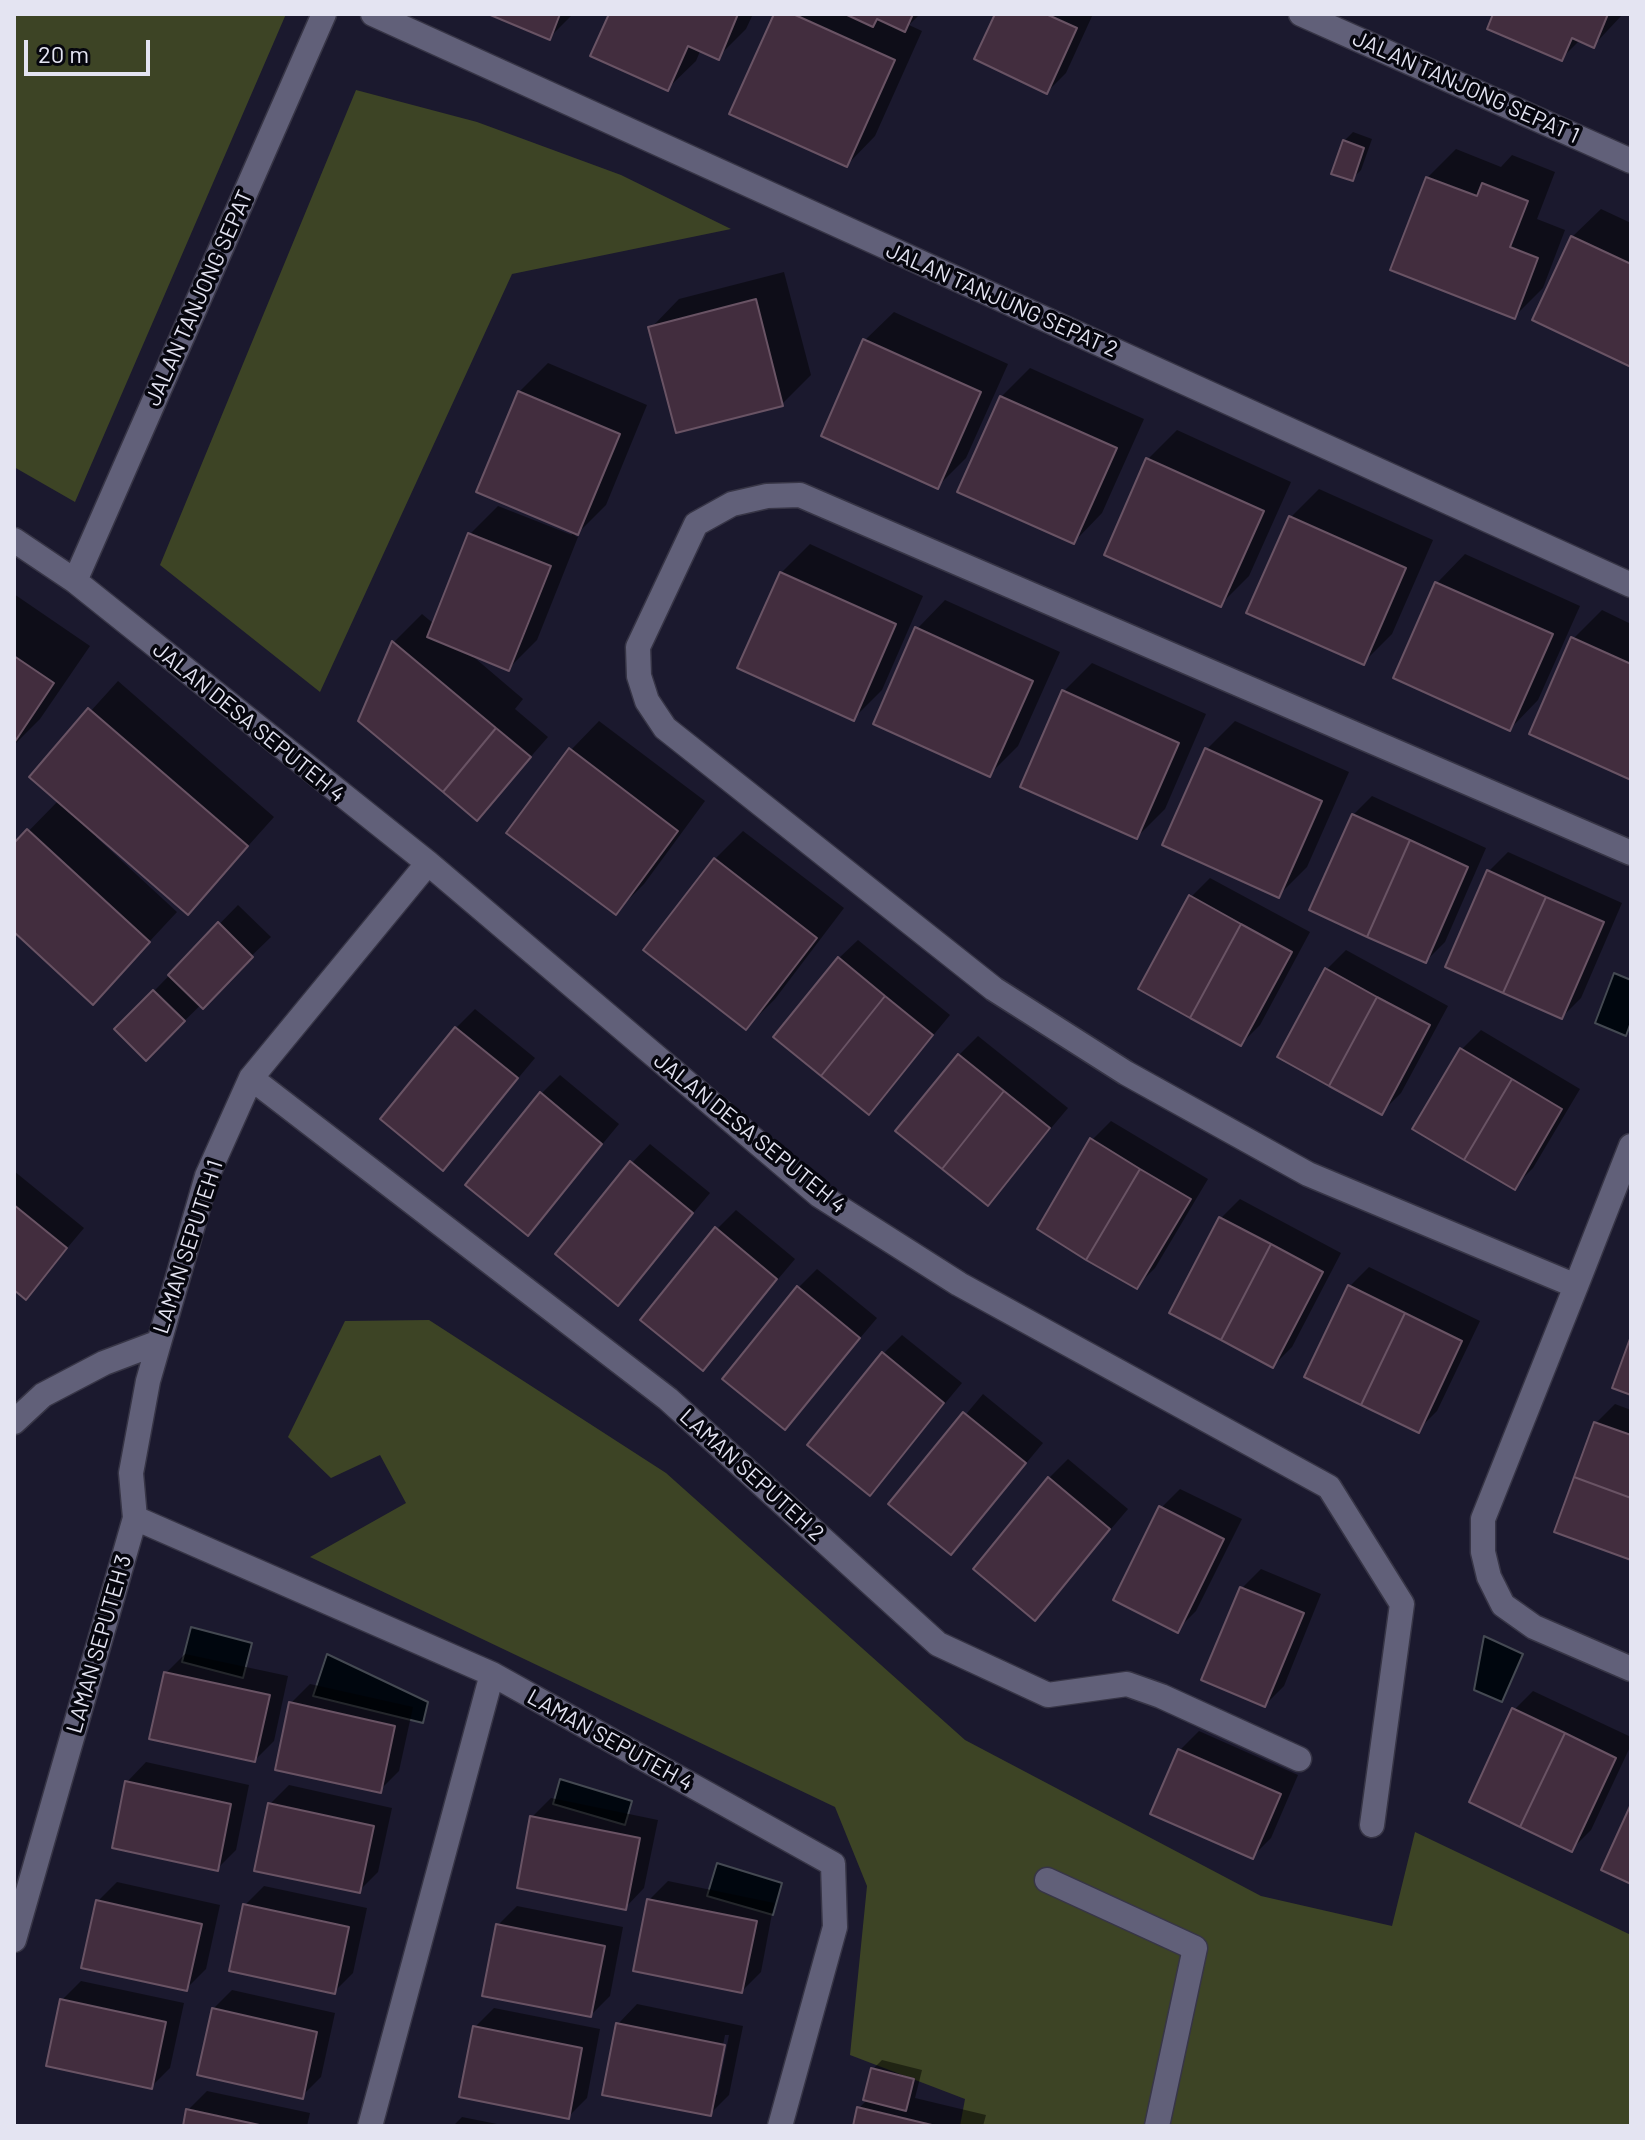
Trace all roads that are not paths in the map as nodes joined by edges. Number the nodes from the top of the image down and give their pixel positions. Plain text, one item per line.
1 (324, 14) edge
2 (373, 14) edge
3 (1301, 14) edge
4 (1631, 161) edge
5 (14, 540) edge
6 (75, 581) junction
7 (1631, 585) edge
8 (1631, 853) edge
9 (428, 863) junction
10 (251, 1078) junction
11 (1631, 1146) edge
12 (1576, 1286) junction
13 (157, 1343) junction
14 (14, 1422) edge
15 (135, 1518) junction
16 (1631, 1669) edge
17 (492, 1674) junction
18 (1299, 1759) dead end
19 (1372, 1825) dead end
20 (1047, 1880) dead end
21 (14, 1940) edge
22 (370, 2126) edge
23 (780, 2126) edge
24 (1157, 2126) edge

1 - 6 street, JALAN TANJONG SEPAT
2 - 7 street, JALAN TANJUNG SEPAT 2
3 - 4 street, JALAN TANJONG SEPAT 1
5 - 6 street, JALAN DESA SEPUTEH 4
6 - 9 street, JALAN DESA SEPUTEH 4
8 - 12 street
9 - 10 street, LAMAN SEPUTEH 1
9 - 19 street, JALAN DESA SEPUTEH 4
10 - 13 street, LAMAN SEPUTEH 1
10 - 18 street, LAMAN SEPUTEH 2
11 - 12 street
12 - 16 street
13 - 14 street, LAMAN SEPUTEH 1
13 - 15 street, LAMAN SEPUTEH 3
15 - 17 street, LAMAN SEPUTEH 4
15 - 21 street, LAMAN SEPUTEH 3
17 - 22 street
17 - 23 street, LAMAN SEPUTEH 4
20 - 24 street

